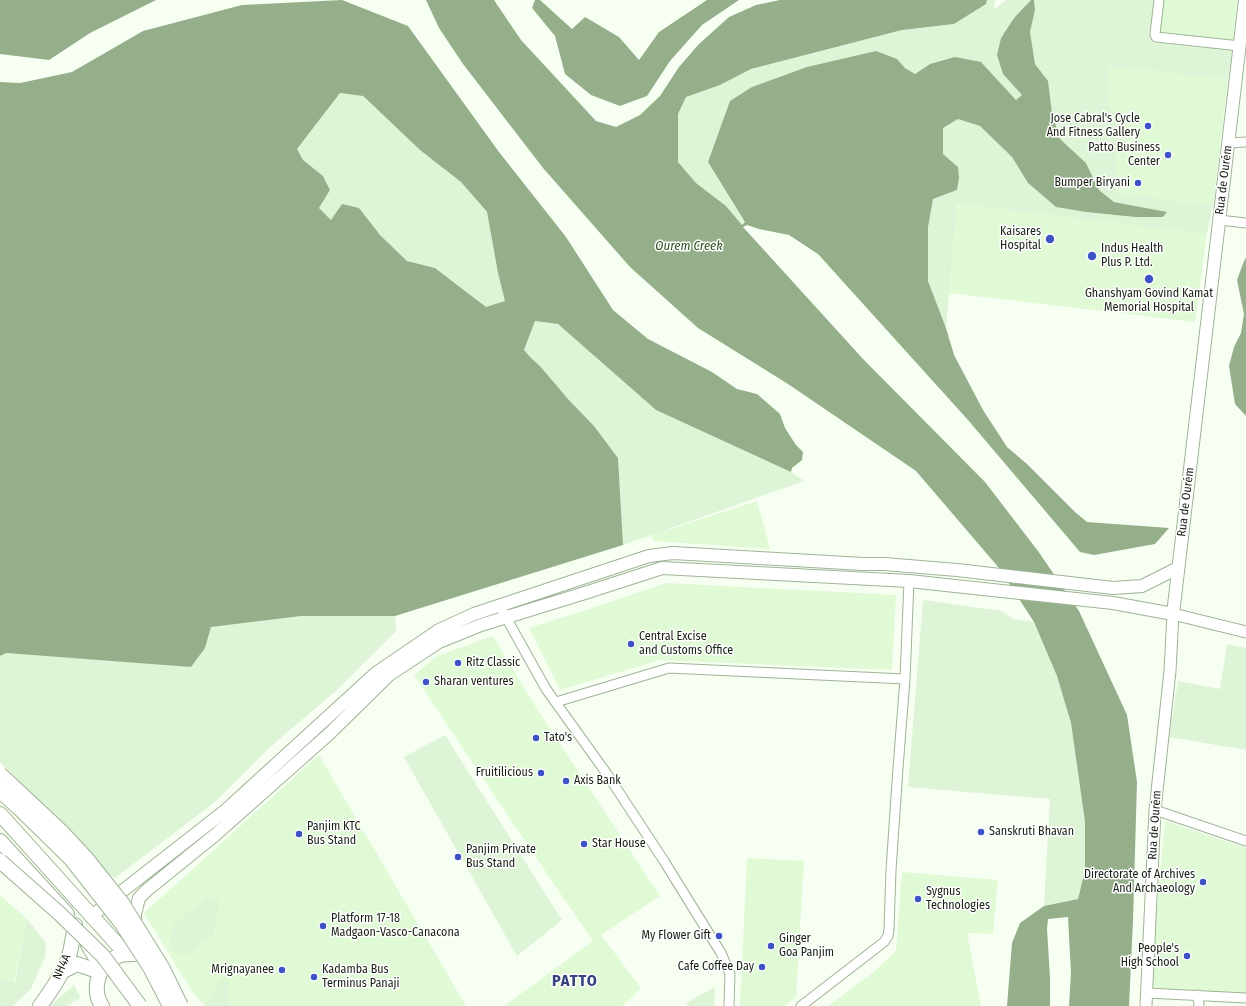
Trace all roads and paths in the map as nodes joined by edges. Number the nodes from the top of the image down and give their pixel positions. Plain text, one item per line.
1 (1159, 0) edge
2 (1245, 0) edge
3 (1240, 46) junction
4 (1246, 142) edge
5 (1228, 143) junction
6 (1219, 220) junction
7 (1246, 224) edge
8 (863, 564) junction
9 (1178, 568) junction
10 (862, 578) junction
11 (909, 581) junction
12 (499, 606) junction
13 (1173, 614) junction
14 (506, 617) junction
15 (1246, 632) edge
16 (905, 679) junction
17 (556, 702) junction
18 (0, 774) edge
19 (0, 791) edge
20 (1154, 810) junction
21 (0, 814) edge
22 (0, 841) edge
23 (1246, 841) edge
24 (0, 861) edge
25 (92, 916) junction
26 (75, 925) junction
27 (126, 954) junction
28 (143, 956) junction
29 (101, 970) junction
30 (63, 971) junction
31 (1147, 993) junction
32 (1198, 995) junction
33 (1246, 998) edge
34 (165, 1001) edge
35 (40, 1006) edge
36 (102, 1006) edge
37 (140, 1006) edge
38 (182, 1006) edge
39 (729, 1006) edge
40 (801, 1006) edge
41 (1146, 1006) edge
42 (1199, 1006) edge

1 - 3 street
2 - 3 main road, Rua de Ourém
3 - 5 main road, Rua de Ourém
4 - 5 street
5 - 6 main road, Rua de Ourém
6 - 7 street
6 - 9 main road, Rua de Ourém
8 - 9 main road
8 - 10 main road
8 - 12 main road
9 - 13 main road, Rua de Ourém
10 - 11 main road
10 - 14 main road
11 - 13 main road
11 - 16 street
12 - 14 street
12 - 25 main road
13 - 15 street
13 - 20 street, Rua de Ourém
14 - 17 street
14 - 28 main road
16 - 17 street
16 - 40 street
17 - 39 street
18 - 38 main road, bridge
19 - 34 main road, bridge
20 - 23 street
20 - 31 street, Rua de Ourém
21 - 25 main road
22 - 26 main road
24 - 37 main road, bridge
25 - 27 main road
26 - 29 main road
26 - 30 main road, NH4A
27 - 28 main road
27 - 29 main road
28 - 34 main road
29 - 30 main road
29 - 36 main road
30 - 35 main road, NH4A
31 - 32 street
31 - 41 street, Rua de Ourém
32 - 33 street
32 - 42 street
34 - 38 main road

